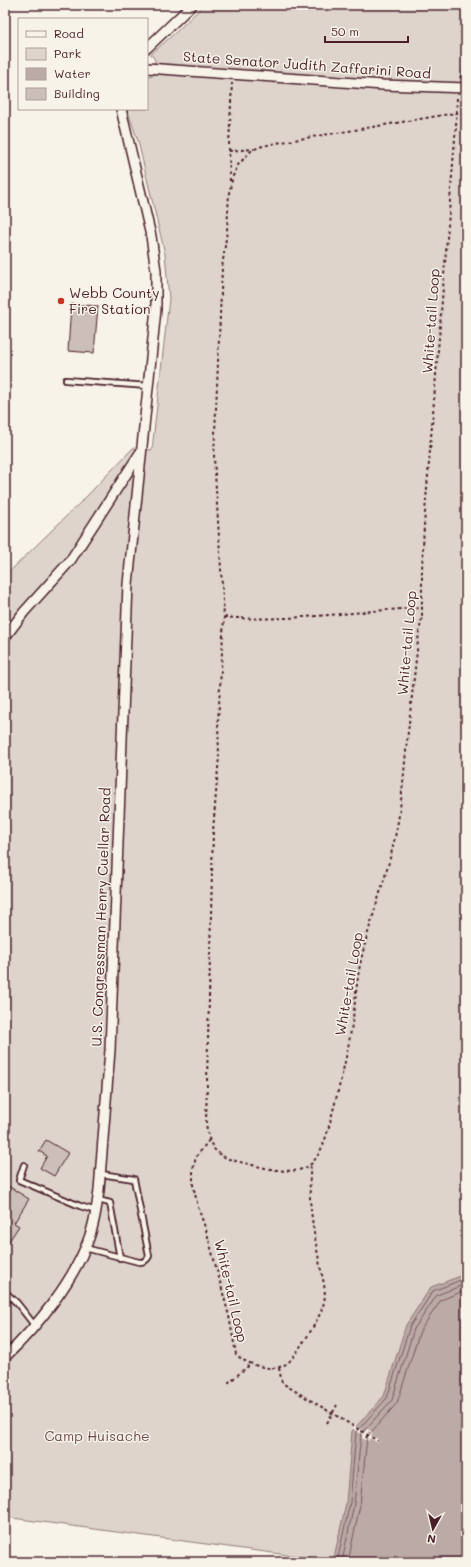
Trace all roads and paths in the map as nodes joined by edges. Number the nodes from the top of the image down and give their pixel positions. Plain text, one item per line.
1 (192, 5) edge
2 (464, 5) edge
3 (466, 22) edge
4 (148, 47) edge
5 (148, 68) edge
6 (232, 74) junction
7 (466, 88) edge
8 (120, 110) edge
9 (466, 112) edge
10 (456, 113) junction
11 (256, 148) junction
12 (229, 151) junction
13 (230, 184) junction
14 (66, 380) dead end
15 (148, 386) junction
16 (142, 450) junction
17 (423, 608) junction
18 (224, 617) junction
19 (5, 637) edge
20 (209, 1140) junction
21 (311, 1164) junction
22 (24, 1165) dead end
23 (101, 1174) junction
24 (98, 1200) junction
25 (96, 1211) junction
26 (85, 1248) junction
27 (120, 1258) junction
28 (5, 1292) edge
29 (35, 1326) junction
30 (5, 1357) edge
31 (252, 1363) junction
32 (279, 1368) junction
33 (228, 1383) dead end
34 (338, 1405) dead end
35 (332, 1414) junction
36 (327, 1423) dead end
37 (369, 1432) dead end
38 (368, 1435) junction
39 (366, 1438) dead end
40 (378, 1441) dead end

1 - 4 street
2 - 3 path
5 - 6 street, State Senator Judith Zaffarini Road
6 - 7 street, State Senator Judith Zaffarini Road
6 - 12 path
8 - 15 street, U.S. Congressman Henry Cuellar Road
9 - 10 path
10 - 11 path
10 - 17 path, White-tail Loop
11 - 12 path
11 - 13 path
12 - 13 path
13 - 18 path
14 - 15 lane
15 - 16 street, U.S. Congressman Henry Cuellar Road
16 - 19 street, U.S. Congressman Henry Cuellar Road
16 - 23 street, U.S. Congressman Henry Cuellar Road
17 - 18 path
17 - 21 path, White-tail Loop
18 - 20 path
20 - 21 path
20 - 31 path, White-tail Loop
21 - 32 path
22 - 25 lane
23 - 24 street, U.S. Congressman Henry Cuellar Road
23 - 27 lane
24 - 25 street, U.S. Congressman Henry Cuellar Road
24 - 27 lane
25 - 26 street, U.S. Congressman Henry Cuellar Road
26 - 27 lane
26 - 29 street, U.S. Congressman Henry Cuellar Road
28 - 29 lane
29 - 30 street, U.S. Congressman Henry Cuellar Road
31 - 32 path, White-tail Loop
31 - 33 path
32 - 35 path
34 - 35 path
35 - 36 path
35 - 38 path
37 - 38 path
38 - 39 path
38 - 40 path

